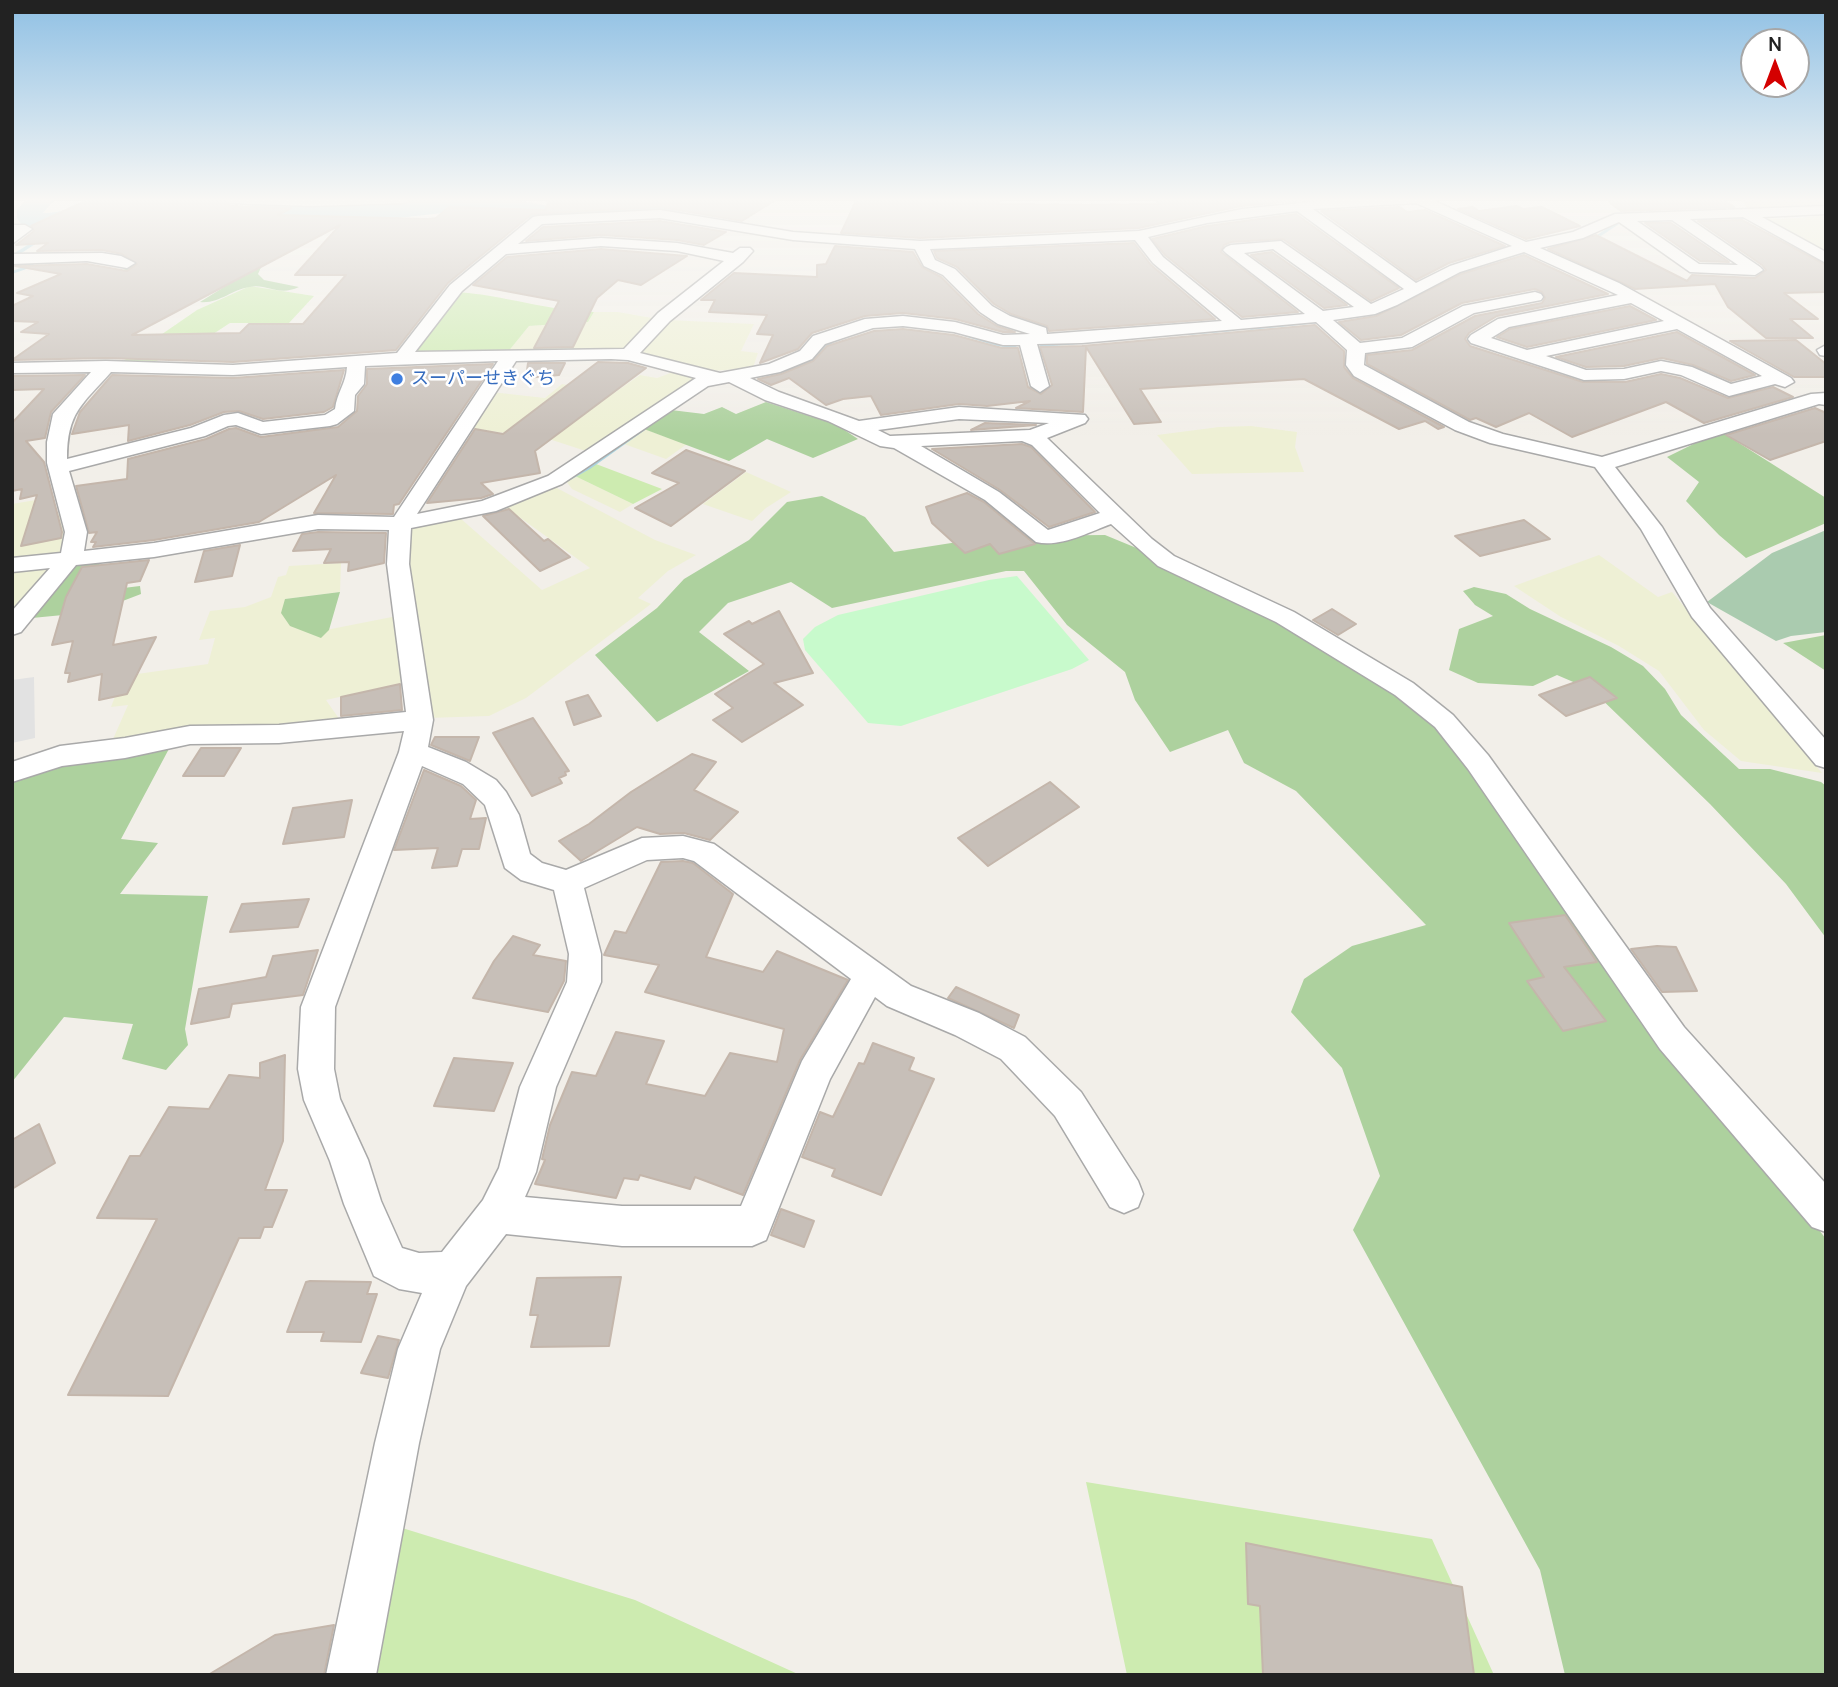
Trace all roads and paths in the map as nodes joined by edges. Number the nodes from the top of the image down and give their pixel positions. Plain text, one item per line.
1 (469, 278) edge
2 (713, 278) edge
3 (955, 278) edge
4 (1180, 278) edge
5 (1268, 278) edge
6 (1324, 278) edge
7 (1398, 278) edge
8 (1438, 278) edge
9 (1590, 278) edge
10 (1596, 278) edge
11 (1576, 285) dead end
12 (1415, 290) junction
13 (1554, 293) dead end
14 (1634, 298) junction
15 (1369, 310) junction
16 (1320, 317) junction
17 (1679, 323) junction
18 (1237, 325) junction
19 (1027, 339) junction
20 (1058, 339) junction
21 (1356, 349) junction
22 (628, 355) junction
23 (1527, 355) junction
24 (510, 357) junction
25 (402, 358) junction
26 (355, 361) junction
27 (106, 366) junction
28 (12, 368) edge
29 (723, 377) junction
30 (1777, 378) junction
31 (1040, 386) dead end
32 (1823, 400) edge
33 (858, 427) junction
34 (1031, 437) junction
35 (899, 442) junction
36 (1602, 463) junction
37 (59, 467) junction
38 (1114, 515) junction
39 (400, 524) junction
40 (71, 556) junction
41 (12, 565) edge
42 (12, 627) edge
43 (420, 720) junction
44 (413, 752) junction
45 (1826, 758) edge
46 (12, 772) edge
47 (568, 882) junction
48 (871, 974) junction
49 (1124, 1194) dead end
50 (1826, 1213) edge
51 (497, 1214) junction
52 (452, 1272) junction
53 (351, 1675) edge

1 - 25 street
2 - 22 street
3 - 20 street
4 - 18 street
5 - 16 street
6 - 15 street
7 - 12 street
8 - 12 street
9 - 11 street
10 - 14 street
12 - 15 street
13 - 21 street
14 - 17 street
14 - 23 street
15 - 16 street
16 - 18 street
16 - 21 street
17 - 23 street
17 - 30 street
18 - 20 street
19 - 20 street
19 - 29 street
19 - 31 street
21 - 36 street
22 - 24 street
22 - 29 street
23 - 30 street
24 - 25 street
24 - 39 street
25 - 26 street
26 - 27 street
26 - 37 street
27 - 28 street
27 - 37 street
29 - 33 street
29 - 39 street
30 - 32 street
32 - 36 street
33 - 34 street
33 - 35 street
34 - 35 street
34 - 38 street
35 - 38 street
36 - 45 street
37 - 40 street
38 - 50 street
39 - 40 street
39 - 43 street
40 - 41 street
40 - 42 street
43 - 44 street
43 - 46 street
44 - 47 street
44 - 52 street
47 - 48 street
47 - 51 street
48 - 49 street
48 - 51 street
51 - 52 street
52 - 53 street

